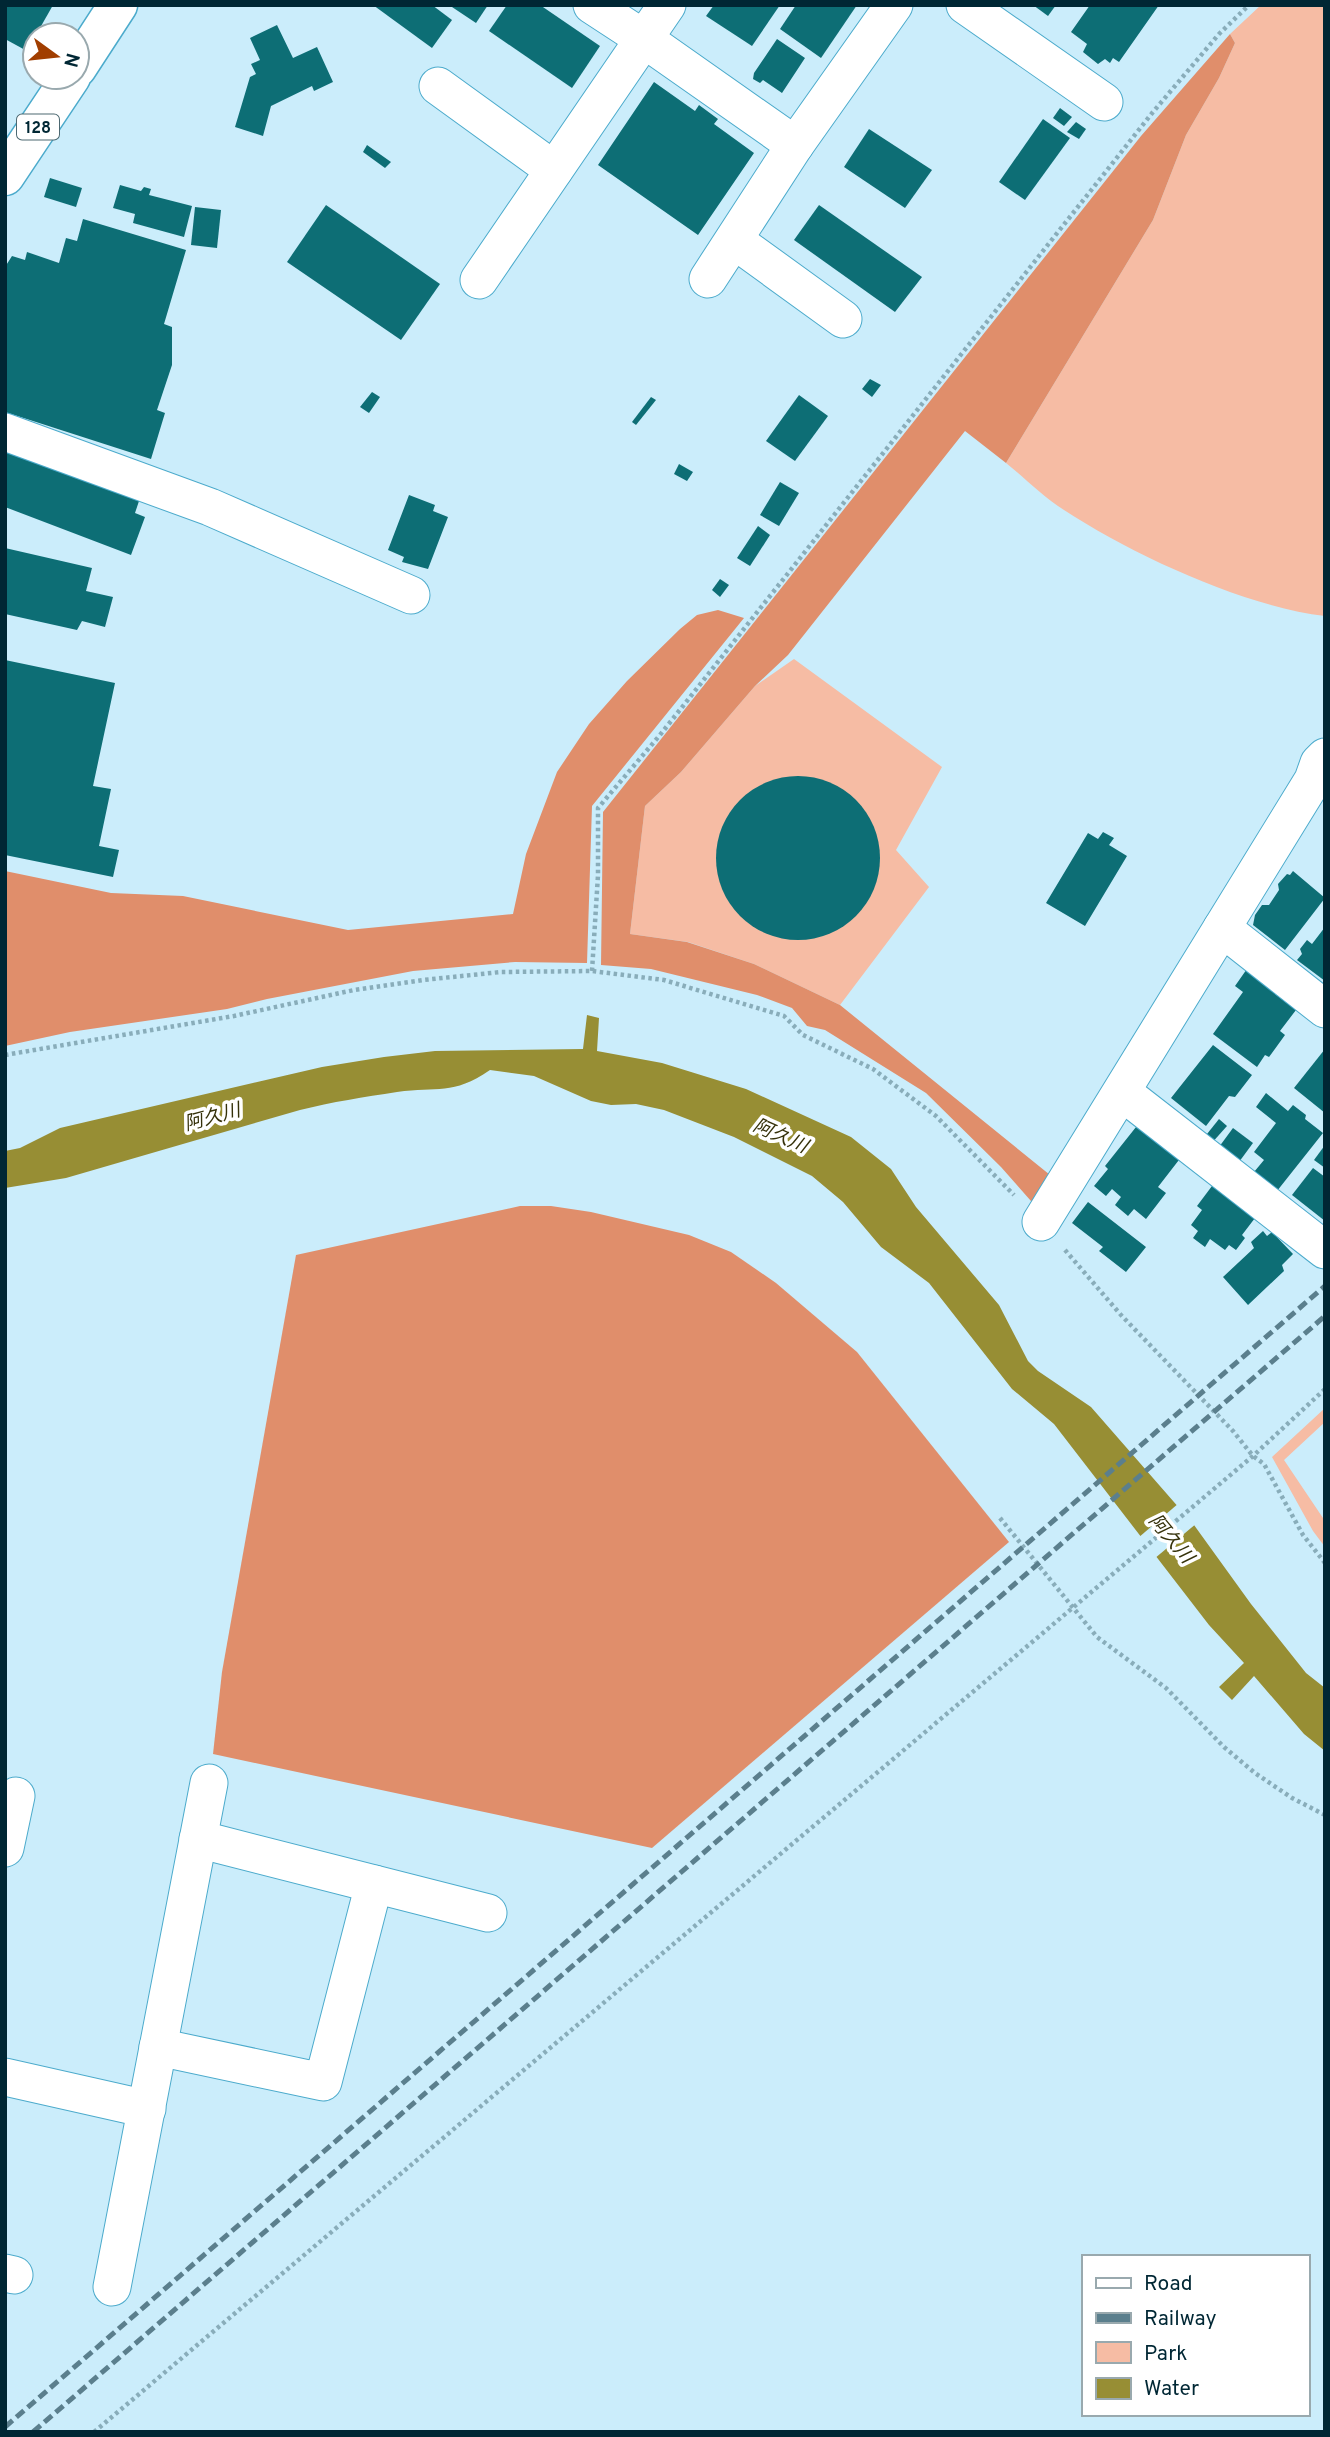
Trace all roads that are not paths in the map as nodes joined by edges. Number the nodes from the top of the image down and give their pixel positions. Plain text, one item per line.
1 (118, 5) edge
2 (592, 5) edge
3 (667, 5) edge
4 (894, 5) edge
5 (965, 5) edge
6 (645, 38) junction
7 (91, 46) edge
8 (438, 86) dead end
9 (62, 91) edge
10 (1104, 102) dead end
11 (795, 145) junction
12 (554, 170) junction
13 (5, 176) edge
14 (734, 240) junction
15 (708, 279) dead end
16 (479, 280) dead end
17 (843, 319) dead end
18 (5, 432) edge
19 (411, 595) dead end
20 (1323, 763) edge
21 (1222, 928) junction
22 (1325, 1009) edge
23 (1122, 1092) junction
24 (1041, 1222) road end
25 (1325, 1251) edge
26 (209, 1783) dead end
27 (16, 1796) dead end
28 (198, 1839) junction
29 (5, 1848) edge
30 (374, 1884) junction
31 (488, 1913) dead end
32 (158, 2047) junction
33 (5, 2077) edge
34 (147, 2109) junction
35 (112, 2287) dead end

1 - 7 highway
2 - 6 street
3 - 6 street
4 - 11 street
5 - 10 street
6 - 11 street
6 - 12 street
8 - 12 street
9 - 13 highway, 128
11 - 14 street
12 - 16 street
14 - 15 street
14 - 17 street
18 - 19 street
20 - 21 street
21 - 22 street
21 - 23 street
23 - 24 street
23 - 25 street
26 - 28 street
27 - 29 street
28 - 30 street
28 - 32 street
30 - 31 street
30 - 32 street
32 - 34 street
33 - 34 street
34 - 35 street

